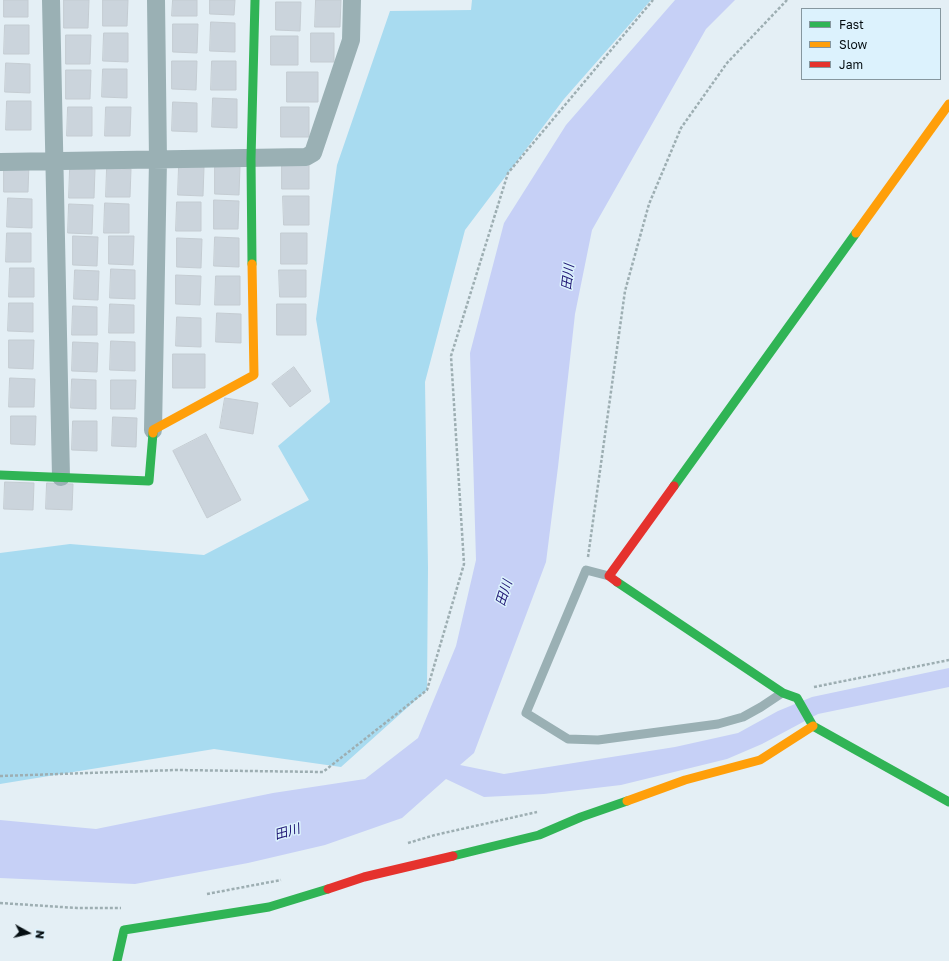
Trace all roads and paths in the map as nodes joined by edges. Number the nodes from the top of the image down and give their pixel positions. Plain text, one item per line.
1 (51, 0) edge
2 (156, 0) edge
3 (254, 0) edge
4 (352, 0) edge
5 (653, 0) edge
6 (787, 0) edge
7 (949, 104) edge
8 (252, 159) junction
9 (158, 160) junction
10 (53, 161) junction
11 (0, 162) edge
12 (153, 430) junction
13 (0, 475) edge
14 (60, 477) junction
15 (586, 570) junction
16 (609, 576) junction
17 (949, 660) edge
18 (813, 687) dead end
19 (783, 693) junction
20 (813, 726) junction
21 (0, 776) edge
22 (949, 802) edge
23 (545, 810) dead end
24 (406, 844) dead end
25 (289, 878) dead end
26 (203, 895) dead end
27 (0, 903) edge
28 (125, 908) dead end
29 (117, 961) edge

1 - 10 street
2 - 9 street
3 - 8 street
4 - 8 street
5 - 21 path
6 - 15 path
7 - 16 street
8 - 9 street
8 - 12 street
9 - 10 street
9 - 12 street
10 - 11 street
10 - 14 street
12 - 14 street
13 - 14 street
15 - 16 lane
15 - 19 lane
16 - 19 street
17 - 18 path
19 - 20 street
20 - 22 street
20 - 29 street
23 - 24 path
25 - 26 path
27 - 28 path

